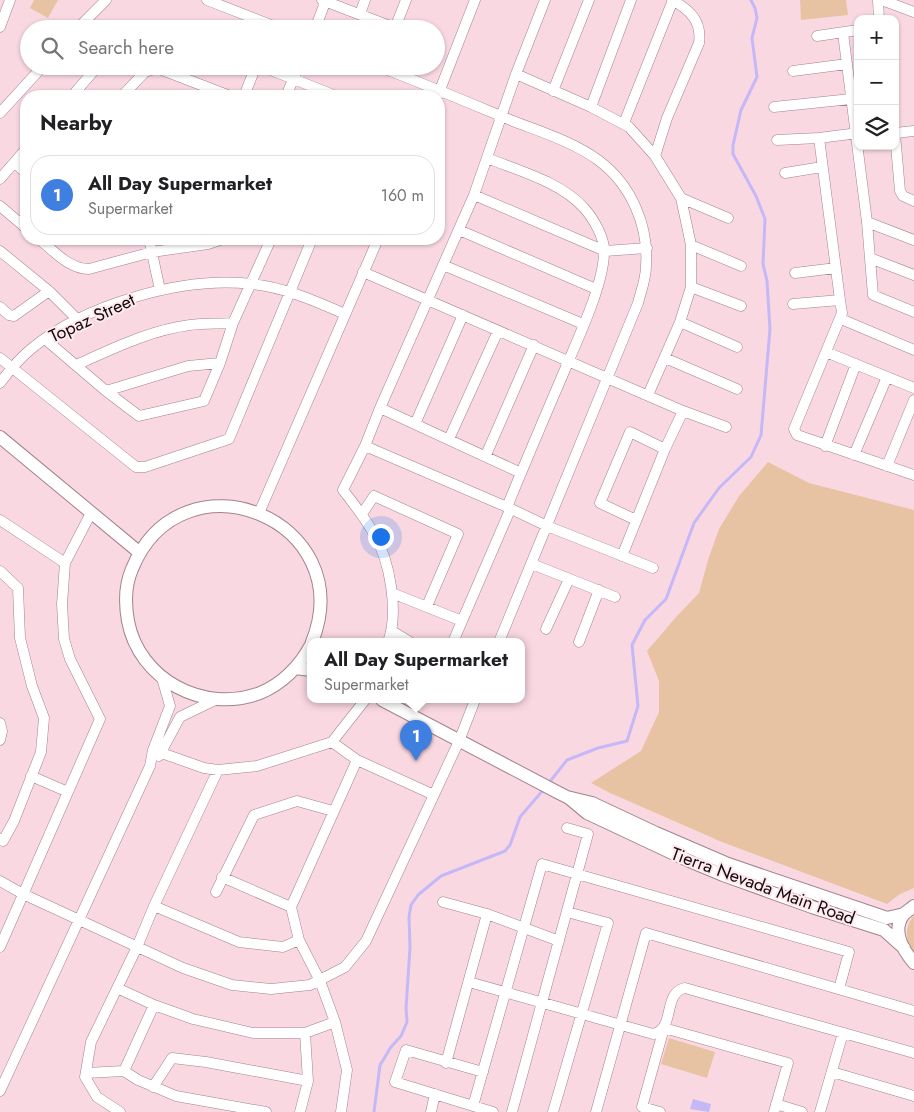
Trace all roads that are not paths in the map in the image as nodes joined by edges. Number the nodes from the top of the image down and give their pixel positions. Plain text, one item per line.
1 (10, 0) edge
2 (106, 0) edge
3 (207, 0) edge
4 (324, 0) edge
5 (365, 0) edge
6 (406, 0) edge
7 (475, 0) edge
8 (545, 0) edge
9 (589, 0) edge
10 (631, 0) edge
11 (672, 0) edge
12 (878, 0) edge
13 (882, 0) edge
14 (914, 12) edge
15 (3, 13) edge
16 (360, 14) junction
17 (879, 15) edge
18 (86, 20) edge
19 (258, 20) edge
20 (318, 20) edge
21 (375, 20) edge
22 (399, 20) edge
23 (0, 27) edge
24 (854, 31) edge
25 (843, 33) junction
26 (816, 36) dead end
27 (846, 64) junction
28 (793, 71) dead end
29 (516, 74) junction
30 (35, 75) edge
31 (90, 75) edge
32 (142, 75) edge
33 (175, 75) edge
34 (252, 75) edge
35 (283, 75) edge
36 (295, 75) edge
37 (398, 75) edge
38 (293, 79) junction
39 (21, 90) edge
40 (77, 90) edge
41 (129, 90) edge
42 (214, 90) edge
43 (246, 90) edge
44 (288, 90) edge
45 (319, 90) edge
46 (432, 90) edge
47 (440, 90) edge
48 (20, 91) edge
49 (553, 91) junction
50 (445, 95) edge
51 (851, 98) junction
52 (591, 107) junction
53 (774, 107) dead end
54 (0, 113) edge
55 (501, 116) junction
56 (854, 119) edge
57 (624, 123) junction
58 (914, 131) edge
59 (854, 133) edge
60 (899, 133) edge
61 (818, 138) junction
62 (777, 140) dead end
63 (858, 150) edge
64 (896, 150) edge
65 (655, 156) junction
66 (20, 157) edge
67 (487, 158) junction
68 (15, 163) junction
69 (822, 167) junction
70 (20, 168) edge
71 (785, 173) dead end
72 (0, 179) edge
73 (474, 195) junction
74 (681, 198) junction
75 (914, 201) edge
76 (0, 206) edge
77 (728, 218) dead end
78 (867, 222) junction
79 (20, 223) edge
80 (459, 230) junction
81 (914, 240) edge
82 (46, 245) edge
83 (150, 245) edge
84 (201, 245) edge
85 (268, 245) edge
86 (309, 245) edge
87 (375, 245) edge
88 (691, 245) junction
89 (647, 248) junction
90 (0, 251) edge
91 (605, 251) junction
92 (152, 252) junction
93 (870, 258) junction
94 (443, 265) junction
95 (741, 266) dead end
96 (836, 268) junction
97 (363, 272) junction
98 (795, 273) dead end
99 (914, 276) edge
100 (251, 284) junction
101 (691, 287) junction
102 (596, 289) junction
103 (160, 290) junction
104 (49, 291) junction
105 (289, 292) junction
106 (428, 300) junction
107 (840, 300) junction
108 (793, 304) dead end
109 (741, 306) dead end
110 (0, 308) edge
111 (914, 312) edge
112 (345, 314) junction
113 (463, 315) junction
114 (841, 319) junction
115 (78, 320) junction
116 (680, 322) junction
117 (233, 323) junction
118 (583, 324) junction
119 (498, 331) junction
120 (45, 339) junction
121 (534, 345) junction
122 (737, 347) dead end
123 (914, 350) edge
124 (826, 352) junction
125 (0, 358) edge
126 (665, 358) junction
127 (568, 361) junction
128 (220, 363) junction
129 (856, 364) junction
130 (76, 365) junction
131 (11, 368) junction
132 (888, 377) junction
133 (608, 378) junction
134 (0, 383) edge
135 (914, 388) edge
136 (736, 389) dead end
137 (106, 391) junction
138 (648, 395) junction
139 (914, 400) edge
140 (380, 408) junction
141 (683, 411) junction
142 (415, 424) junction
143 (726, 427) dead end
144 (0, 438) edge
145 (449, 439) junction
146 (366, 446) junction
147 (825, 446) junction
148 (665, 449) junction
149 (486, 455) junction
150 (854, 456) junction
151 (887, 466) junction
152 (521, 473) junction
153 (914, 475) edge
154 (508, 508) junction
155 (91, 513) junction
156 (259, 513) junction
157 (362, 514) junction
158 (0, 520) edge
159 (636, 520) junction
160 (547, 526) junction
161 (140, 553) junction
162 (622, 556) junction
163 (65, 563) junction
164 (532, 564) junction
165 (653, 568) dead end
166 (0, 571) edge
167 (569, 578) junction
168 (599, 590) junction
169 (392, 593) junction
170 (615, 597) dead end
171 (427, 606) junction
172 (462, 621) junction
173 (546, 629) dead end
174 (392, 631) junction
175 (313, 638) edge
176 (389, 638) edge
177 (403, 638) edge
178 (454, 638) edge
179 (501, 638) edge
180 (579, 642) dead end
181 (307, 650) edge
182 (295, 668) junction
183 (307, 670) edge
184 (162, 678) junction
185 (217, 699) junction
186 (363, 703) edge
187 (388, 703) edge
188 (474, 703) edge
189 (0, 723) edge
190 (0, 740) edge
191 (459, 741) junction
192 (332, 742) junction
193 (158, 751) junction
194 (357, 760) junction
195 (218, 770) junction
196 (31, 776) junction
197 (68, 792) junction
198 (434, 795) junction
199 (563, 795) junction
200 (333, 811) junction
201 (566, 828) dead end
202 (0, 839) edge
203 (577, 873) junction
204 (222, 877) junction
205 (0, 881) edge
206 (216, 892) dead end
207 (23, 894) junction
208 (443, 902) dead end
209 (154, 906) junction
210 (291, 907) junction
211 (909, 910) edge
212 (567, 912) junction
213 (487, 914) junction
214 (79, 919) junction
215 (524, 927) junction
216 (298, 940) junction
217 (559, 941) junction
218 (0, 947) edge
219 (137, 947) junction
220 (904, 948) junction
221 (914, 963) edge
222 (320, 981) junction
223 (469, 982) junction
224 (117, 988) junction
225 (839, 989) junction
226 (506, 992) junction
227 (542, 1003) junction
228 (154, 1005) junction
229 (914, 1011) edge
230 (582, 1014) junction
231 (335, 1022) junction
232 (620, 1025) junction
233 (664, 1028) junction
234 (843, 1033) junction
235 (305, 1034) junction
236 (914, 1053) edge
237 (446, 1063) junction
238 (124, 1071) junction
239 (483, 1072) junction
240 (832, 1072) junction
241 (86, 1073) junction
242 (308, 1081) junction
243 (153, 1087) junction
244 (0, 1091) edge
245 (435, 1094) junction
246 (914, 1096) edge
247 (473, 1106) junction
248 (775, 1108) edge
249 (120, 1112) edge
250 (266, 1112) edge
251 (300, 1112) edge
252 (341, 1112) edge
253 (431, 1112) edge
254 (493, 1112) edge
255 (512, 1112) edge
256 (553, 1112) edge
257 (596, 1112) edge
258 (660, 1112) edge
259 (802, 1112) edge
260 (820, 1112) edge

1 - 15 street
2 - 18 street
3 - 19 street
4 - 16 street
4 - 20 street
5 - 16 street
6 - 22 street
7 - 47 street
8 - 29 street
9 - 49 street
10 - 52 street
11 - 57 street
11 - 65 street
12 - 17 street
13 - 14 street
15 - 23 street
16 - 21 street
24 - 25 street
25 - 26 street
25 - 27 street
27 - 28 street
27 - 51 street
29 - 49 street
29 - 55 street
30 - 39 street
31 - 40 street
32 - 41 street
33 - 42 street
34 - 43 street
35 - 38 street
36 - 38 street
37 - 46 street
38 - 44 street
38 - 45 street
48 - 54 street
49 - 52 street
50 - 55 street
51 - 53 street
51 - 56 street
52 - 57 street
55 - 67 street
55 - 89 street
57 - 65 street
58 - 60 street
59 - 61 street
61 - 62 street
61 - 69 street
63 - 78 street
64 - 75 street
65 - 74 street
66 - 68 street
67 - 73 street
67 - 91 street
68 - 70 street
68 - 72 street
69 - 71 street
69 - 96 street
73 - 80 street
73 - 91 street
74 - 77 street
74 - 88 street
76 - 79 street
78 - 81 street
78 - 93 street
80 - 94 street
80 - 102 street
82 - 92 street
83 - 92 street
84 - 92 street
85 - 100 street
86 - 105 street
87 - 97 street
88 - 95 street
88 - 101 street
89 - 91 street
89 - 133 street
90 - 104 street
91 - 102 street
92 - 103 street
93 - 99 street
93 - 111 street
94 - 106 street
94 - 118 street
96 - 98 street
96 - 107 street
97 - 106 street
97 - 112 street
100 - 103 street, Topaz Street
100 - 105 street, Topaz Street
100 - 117 street
101 - 109 street
101 - 116 street
102 - 118 street
103 - 115 street, Topaz Street
104 - 110 street
104 - 115 street
105 - 112 street, Topaz Street
105 - 131 street
106 - 113 street
106 - 140 street
107 - 108 street
107 - 114 street
112 - 156 street
113 - 119 street
113 - 142 street
114 - 123 street
114 - 124 street
115 - 120 street, Topaz Street
116 - 122 street
116 - 126 street
117 - 128 street
117 - 130 street
118 - 127 street
119 - 121 street
119 - 145 street
120 - 130 street
120 - 131 street, Topaz Street
121 - 127 street
121 - 149 street
124 - 129 street
124 - 147 street
125 - 131 street
126 - 136 street
126 - 138 street
127 - 133 street
127 - 152 street
128 - 137 street
128 - 137 street
129 - 132 street
129 - 147 street
130 - 137 street
131 - 134 street, Topaz Street
132 - 135 street
132 - 150 street
133 - 138 street
133 - 160 street
138 - 141 street
139 - 151 street
140 - 142 street
140 - 146 street
141 - 143 street
141 - 148 street
142 - 145 street
144 - 155 street
145 - 149 street
146 - 154 street
146 - 157 street
147 - 150 street
148 - 159 street
148 - 159 street
149 - 152 street
150 - 151 street
151 - 153 street
152 - 154 street
154 - 160 street
154 - 172 street
155 - 161 street
155 - 163 street
156 - 161 street
156 - 175 street
157 - 169 street
157 - 171 street
158 - 163 street
159 - 162 street
160 - 162 street
160 - 164 street
161 - 184 street
162 - 165 street
163 - 197 street
164 - 167 street
164 - 179 street
166 - 196 street
167 - 168 street
167 - 173 street
168 - 170 street
168 - 180 street
169 - 171 street
169 - 174 street
171 - 172 street
172 - 178 street
174 - 176 street
174 - 177 street
181 - 182 street
182 - 183 street
182 - 185 street
184 - 185 street
184 - 193 street
185 - 193 street
186 - 192 street
187 - 191 street, Tierra Nevada Main Road
188 - 191 street
189 - 190 street
191 - 198 street
191 - 199 street, Tierra Nevada Main Road
192 - 194 street
192 - 195 street
193 - 195 street
193 - 214 street
194 - 198 street
194 - 200 street
195 - 209 street
196 - 197 street
196 - 202 street
197 - 207 street
198 - 222 street
199 - 211 street, Tierra Nevada Main Road
199 - 220 street, Tierra Nevada Main Road
200 - 204 street
200 - 210 street
201 - 203 street
203 - 212 street
203 - 215 street
203 - 225 street
204 - 206 street
204 - 210 street
205 - 207 street
207 - 214 street
207 - 218 street
208 - 213 street
209 - 216 street
209 - 219 street
210 - 216 street
211 - 220 street
212 - 217 street
212 - 230 street
213 - 215 street
213 - 223 street
214 - 219 street
214 - 244 street
215 - 217 street
215 - 226 street
216 - 222 street
217 - 227 street
219 - 222 street
219 - 224 street
220 - 221 street
222 - 231 street
223 - 226 street
223 - 237 street
224 - 228 street
224 - 241 street
225 - 229 street
225 - 232 street
226 - 227 street
226 - 239 street
227 - 230 street
227 - 255 street
228 - 235 street
228 - 238 street
230 - 232 street
230 - 256 street
231 - 235 street
231 - 252 street
232 - 233 street
232 - 257 street
233 - 234 street
233 - 248 street
233 - 258 street
234 - 236 street
234 - 240 street
235 - 242 street
237 - 239 street
237 - 245 street
238 - 241 street
238 - 243 street
239 - 247 street
240 - 246 street
240 - 260 street
241 - 249 street
242 - 243 street
242 - 251 street
243 - 250 street
245 - 247 street
245 - 253 street
247 - 254 street
248 - 259 street

